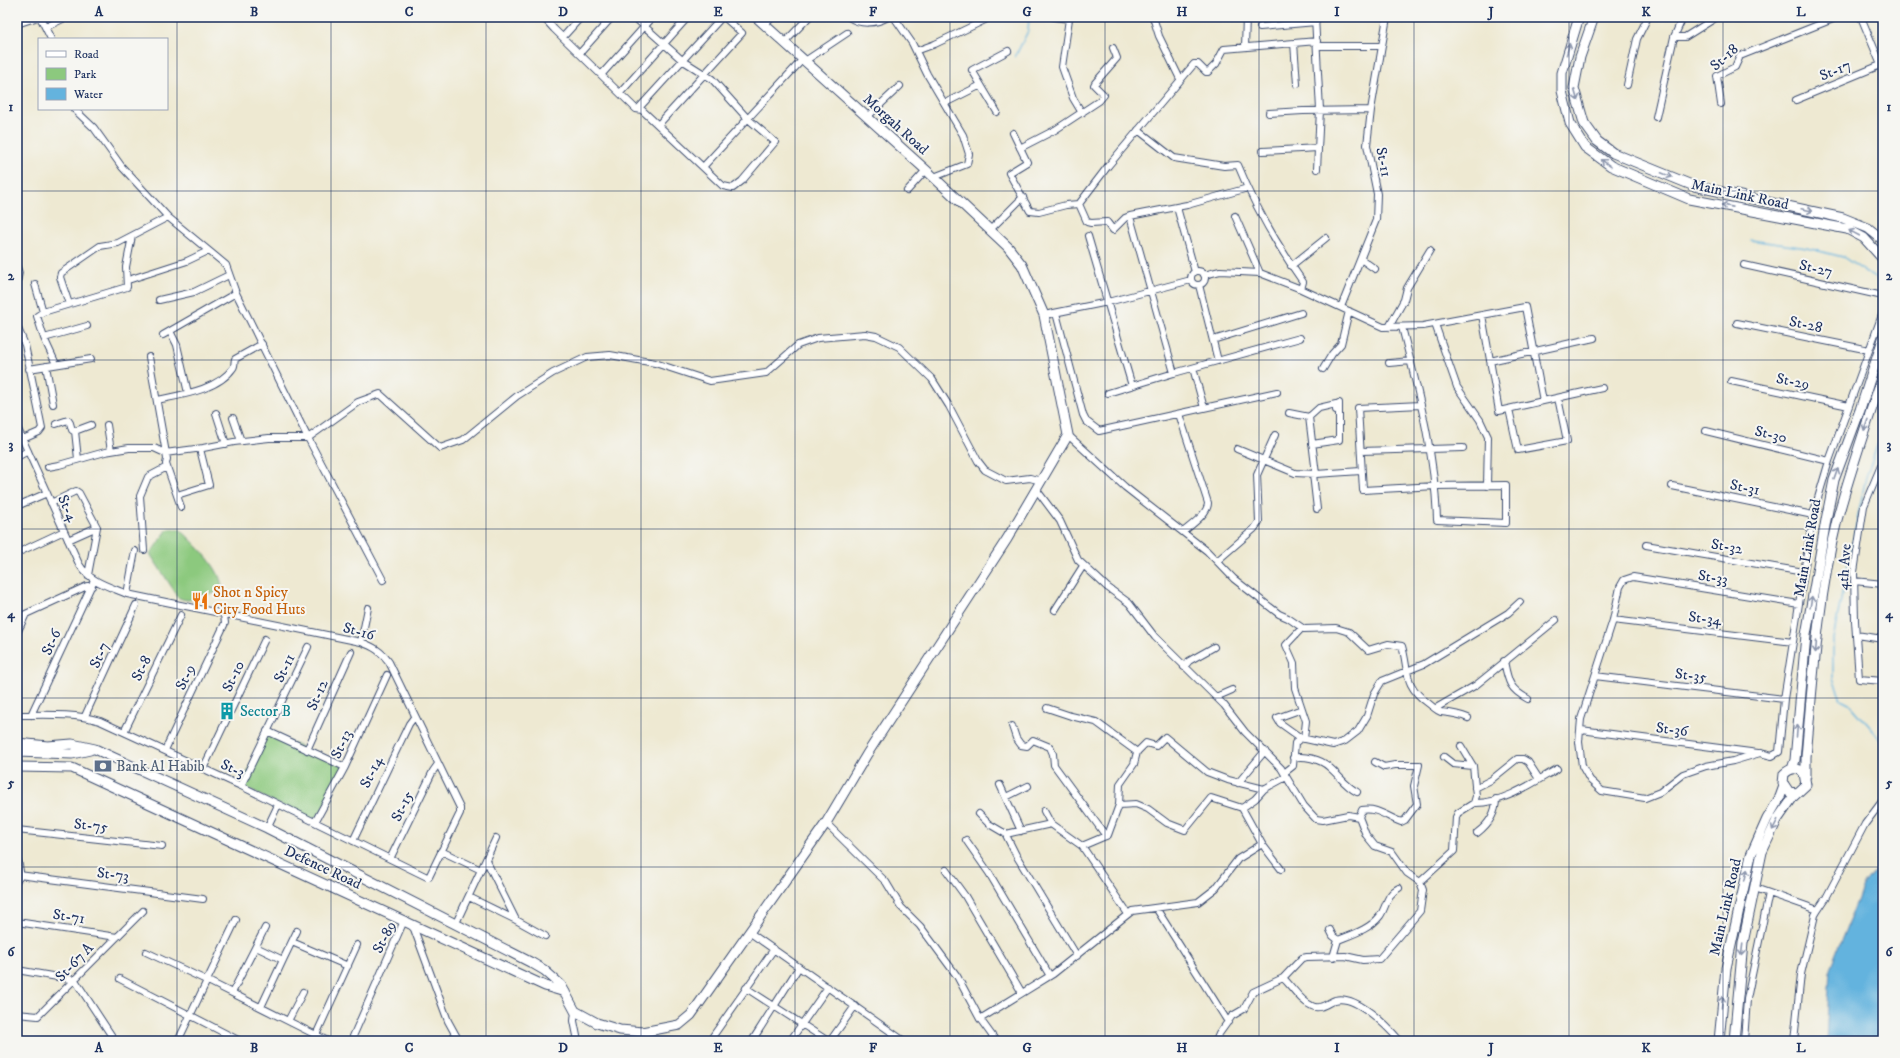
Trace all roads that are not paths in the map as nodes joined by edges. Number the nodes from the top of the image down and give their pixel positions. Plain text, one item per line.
1 (39, 17) edge
2 (67, 17) edge
3 (545, 17) edge
4 (580, 17) edge
5 (612, 17) edge
6 (634, 17) edge
7 (653, 17) edge
8 (688, 17) edge
9 (723, 17) edge
10 (756, 17) edge
11 (772, 17) edge
12 (809, 17) edge
13 (849, 17) edge
14 (888, 17) edge
15 (894, 17) edge
16 (1054, 17) edge
17 (1153, 17) edge
18 (1246, 17) edge
19 (1286, 17) edge
20 (1387, 17) edge
21 (1579, 17) edge
22 (1594, 17) edge
23 (1648, 17) edge
24 (1683, 17) edge
25 (1717, 17) edge
26 (1838, 17) edge
27 (1861, 17) edge
28 (985, 20) dead end
29 (1315, 20) edge
30 (17, 24) edge
31 (1286, 24) junction
32 (765, 25) junction
33 (645, 26) junction
34 (46, 27) junction
35 (1260, 27) dead end
36 (847, 33) dead end
37 (563, 37) junction
38 (1674, 37) junction
39 (51, 38) edge
40 (785, 42) junction
41 (664, 43) junction
42 (1294, 43) junction
43 (1317, 44) junction
44 (1382, 46) junction
45 (1246, 47) junction
46 (1113, 48) dead end
47 (916, 51) junction
48 (1008, 51) dead end
49 (580, 53) junction
50 (682, 60) junction
51 (804, 60) junction
52 (1882, 65) edge
53 (705, 73) junction
54 (602, 74) junction
55 (1180, 79) junction
56 (1297, 84) dead end
57 (980, 85) junction
58 (900, 86) dead end
59 (1627, 86) dead end
60 (620, 93) junction
61 (1796, 100) dead end
62 (944, 103) junction
63 (1721, 104) dead end
64 (638, 109) junction
65 (75, 110) edge
66 (1320, 110) junction
67 (1371, 110) junction
68 (997, 112) dead end
69 (1269, 113) dead end
70 (1082, 114) junction
71 (867, 117) junction
72 (1656, 117) dead end
73 (747, 118) junction
74 (658, 125) junction
75 (1138, 130) junction
76 (1013, 133) dead end
77 (1020, 148) junction
78 (1318, 148) junction
79 (1263, 151) dead end
80 (703, 167) junction
81 (1317, 169) dead end
82 (926, 170) junction
83 (934, 178) junction
84 (1248, 188) junction
85 (907, 191) dead end
86 (1023, 197) junction
87 (1080, 204) junction
88 (1178, 211) dead end
89 (1235, 216) dead end
90 (168, 217) junction
91 (1131, 220) dead end
92 (990, 230) junction
93 (132, 236) junction
94 (1088, 236) dead end
95 (1326, 238) dead end
96 (1883, 240) edge
97 (1430, 250) dead end
98 (208, 251) junction
99 (1883, 259) edge
100 (1361, 260) junction
101 (1744, 265) dead end
102 (1291, 266) junction
103 (17, 267) edge
104 (1375, 269) dead end
105 (1195, 272) junction
106 (1260, 273) junction
107 (228, 275) junction
108 (1204, 275) junction
109 (128, 280) junction
110 (1191, 280) junction
111 (17, 282) edge
112 (35, 284) dead end
113 (1199, 285) junction
114 (1301, 289) junction
115 (1151, 290) junction
116 (236, 293) junction
117 (1883, 296) edge
118 (159, 300) dead end
119 (1108, 302) junction
120 (69, 304) junction
121 (1341, 307) junction
122 (1349, 311) junction
123 (44, 312) junction
124 (1883, 312) edge
125 (1056, 313) junction
126 (1301, 313) dead end
127 (1044, 315) junction
128 (1482, 315) junction
129 (1737, 323) dead end
130 (1435, 324) junction
131 (17, 326) edge
132 (87, 326) dead end
133 (1390, 327) junction
134 (1402, 327) junction
135 (170, 331) junction
136 (164, 335) dead end
137 (44, 338) junction
138 (1300, 338) dead end
139 (1594, 338) dead end
140 (1883, 339) edge
141 (1213, 340) junction
142 (262, 344) junction
143 (1869, 350) junction
144 (1534, 353) junction
145 (149, 358) dead end
146 (91, 359) dead end
147 (1218, 361) junction
148 (1411, 361) junction
149 (1490, 361) junction
150 (56, 364) junction
151 (1389, 364) dead end
152 (46, 366) junction
153 (1193, 368) junction
154 (1323, 368) dead end
155 (1878, 368) edge
156 (29, 370) junction
157 (1174, 373) junction
158 (1883, 375) edge
159 (1731, 381) dead end
160 (1132, 386) junction
161 (1602, 388) dead end
162 (1277, 392) dead end
163 (188, 393) junction
164 (1108, 394) dead end
165 (1558, 398) junction
166 (157, 400) junction
167 (1543, 402) junction
168 (1339, 403) dead end
169 (53, 404) dead end
170 (1421, 405) junction
171 (1849, 406) junction
172 (1204, 408) junction
173 (1509, 409) junction
174 (1336, 410) dead end
175 (216, 413) dead end
176 (1289, 413) dead end
177 (1179, 414) junction
178 (1309, 417) junction
179 (233, 418) dead end
180 (56, 424) dead end
181 (91, 425) dead end
182 (107, 425) dead end
183 (17, 427) edge
184 (1706, 431) dead end
185 (75, 432) junction
186 (1068, 435) junction
187 (1275, 435) dead end
188 (308, 438) junction
189 (22, 439) junction
190 (241, 441) junction
191 (226, 444) junction
192 (1312, 444) junction
193 (1463, 448) dead end
194 (200, 449) junction
195 (1237, 449) dead end
196 (1430, 449) junction
197 (28, 450) junction
198 (111, 451) junction
199 (1361, 451) junction
200 (165, 453) junction
201 (17, 457) edge
202 (78, 460) junction
203 (1263, 460) junction
204 (1829, 461) junction
205 (1883, 461) edge
206 (48, 467) dead end
207 (167, 468) junction
208 (1361, 471) junction
209 (1315, 474) junction
210 (1041, 481) junction
211 (1436, 486) junction
212 (1487, 486) junction
213 (1672, 486) dead end
214 (1036, 489) junction
215 (47, 493) junction
216 (177, 495) junction
217 (51, 502) junction
218 (17, 506) edge
219 (181, 507) dead end
220 (1317, 509) dead end
221 (1813, 515) junction
222 (97, 527) junction
223 (64, 531) junction
224 (1183, 532) junction
225 (68, 540) junction
226 (1646, 545) dead end
227 (144, 550) dead end
228 (135, 551) dead end
229 (17, 552) edge
230 (1218, 561) junction
231 (1083, 566) junction
232 (1804, 572) junction
233 (88, 575) junction
234 (383, 580) dead end
235 (1854, 581) junction
236 (93, 583) junction
237 (1883, 584) edge
238 (127, 594) junction
239 (1520, 602) dead end
240 (1799, 604) junction
241 (136, 605) dead end
242 (368, 608) dead end
243 (1055, 610) dead end
244 (26, 614) junction
245 (224, 614) junction
246 (181, 615) dead end
247 (17, 618) edge
248 (1556, 620) dead end
249 (1613, 620) junction
250 (1302, 628) junction
251 (17, 633) edge
252 (1856, 635) junction
253 (265, 639) dead end
254 (1883, 639) edge
255 (361, 642) junction
256 (1793, 642) junction
257 (308, 647) dead end
258 (1214, 647) dead end
259 (351, 652) dead end
260 (1504, 661) junction
261 (1184, 667) junction
262 (1406, 672) junction
263 (387, 675) dead end
264 (1595, 676) junction
265 (1883, 680) edge
266 (1232, 690) dead end
267 (1216, 697) junction
268 (1528, 699) dead end
269 (1784, 699) junction
270 (1047, 708) dead end
271 (1436, 708) junction
272 (1302, 709) junction
273 (17, 714) edge
274 (31, 715) junction
275 (85, 716) junction
276 (415, 716) junction
277 (1468, 718) dead end
278 (1012, 726) dead end
279 (1581, 730) junction
280 (267, 731) junction
281 (124, 732) junction
282 (1303, 738) junction
283 (17, 743) edge
284 (1461, 746) dead end
285 (64, 750) junction
286 (74, 750) junction
287 (165, 750) junction
288 (307, 750) junction
289 (1137, 752) junction
290 (1265, 752) junction
291 (17, 753) edge
292 (1760, 753) junction
293 (1444, 757) dead end
294 (1293, 758) junction
295 (1375, 762) dead end
296 (438, 764) junction
297 (1473, 766) junction
298 (17, 767) edge
299 (345, 767) junction
300 (62, 768) junction
301 (72, 768) junction
302 (203, 769) junction
303 (1557, 769) dead end
304 (1792, 769) junction
305 (1285, 775) junction
306 (1806, 776) junction
307 (1539, 779) junction
308 (1238, 783) junction
309 (1000, 785) dead end
310 (241, 786) junction
311 (1028, 786) dead end
312 (1784, 786) junction
313 (1475, 788) junction
314 (1264, 789) junction
315 (1357, 792) dead end
316 (1797, 793) junction
317 (1006, 797) junction
318 (1496, 799) junction
319 (1883, 800) edge
320 (1474, 803) junction
321 (278, 805) junction
322 (1119, 805) junction
323 (1242, 808) junction
324 (1044, 810) dead end
325 (979, 814) dead end
326 (1358, 818) junction
327 (315, 822) junction
328 (826, 823) junction
329 (1051, 824) junction
330 (267, 828) junction
331 (17, 830) edge
332 (1021, 831) junction
333 (1005, 833) junction
334 (1477, 833) dead end
335 (1106, 836) junction
336 (496, 838) dead end
337 (966, 840) dead end
338 (353, 841) junction
339 (1262, 844) junction
340 (162, 846) dead end
341 (1082, 846) junction
342 (441, 851) junction
343 (390, 859) junction
344 (486, 860) junction
345 (17, 863) edge
346 (1281, 869) dead end
347 (481, 870) junction
348 (946, 870) dead end
349 (18, 876) edge
350 (429, 877) joint
351 (1420, 882) junction
352 (1399, 888) dead end
353 (1754, 888) junction
354 (1769, 893) junction
355 (469, 897) junction
356 (203, 899) dead end
357 (1156, 908) junction
358 (1818, 910) junction
359 (143, 911) dead end
360 (1128, 914) junction
361 (236, 920) dead end
362 (516, 920) junction
363 (1735, 921) junction
364 (17, 922) edge
365 (408, 922) junction
366 (456, 923) junction
367 (1747, 924) junction
368 (265, 928) dead end
369 (1330, 930) dead end
370 (297, 931) dead end
371 (749, 932) junction
372 (117, 936) junction
373 (545, 936) dead end
374 (1338, 940) junction
375 (292, 942) junction
376 (358, 945) dead end
377 (256, 947) junction
378 (774, 949) junction
379 (146, 952) dead end
380 (1077, 956) junction
381 (1333, 957) junction
382 (283, 960) junction
383 (348, 966) junction
384 (799, 967) junction
385 (17, 970) edge
386 (1050, 976) junction
387 (1283, 978) junction
388 (120, 979) dead end
389 (75, 980) junction
390 (208, 980) junction
391 (828, 987) junction
392 (746, 988) junction
393 (303, 992) dead end
394 (565, 992) junction
395 (232, 993) junction
396 (1022, 993) junction
397 (774, 1006) junction
398 (855, 1006) junction
399 (261, 1007) junction
400 (575, 1011) junction
401 (17, 1014) edge
402 (191, 1016) junction
403 (980, 1019) junction
404 (288, 1021) junction
405 (1228, 1022) junction
406 (803, 1023) junction
407 (316, 1035) junction
408 (713, 1036) dead end
409 (115, 1041) edge
410 (178, 1041) edge
411 (240, 1041) edge
412 (328, 1041) edge
413 (351, 1041) edge
414 (459, 1041) edge
415 (578, 1041) edge
416 (752, 1041) edge
417 (790, 1041) edge
418 (829, 1041) edge
419 (904, 1041) edge
420 (996, 1041) edge
421 (1216, 1041) edge
422 (1400, 1041) edge
423 (1719, 1041) edge
424 (1734, 1041) edge
425 (1744, 1041) edge
426 (1794, 1041) edge

1 - 30 street
1 - 34 street
2 - 34 street
3 - 37 street
4 - 37 street
5 - 49 street
6 - 33 street
7 - 33 street
8 - 41 street
9 - 50 street
9 - 53 street
10 - 32 street, Morgah Road
11 - 32 street
12 - 40 street
13 - 14 street
15 - 47 street
16 - 70 street
17 - 55 street
18 - 45 street
19 - 31 street
20 - 44 street, St-11
99 -> 21 street, Main Link Road
22 -> 96 street, Main Link Road
23 - 59 street
24 - 38 street
25 - 38 street
26 - 63 street, St-18
27 - 52 street
28 - 47 street
29 - 31 street
29 - 43 street
31 - 35 street
32 - 40 street, Morgah Road
33 - 41 street
33 - 54 street
34 - 39 street
36 - 51 street
37 - 49 street
38 - 72 street
40 - 51 street, Morgah Road
41 - 50 street
41 - 60 street
42 - 43 street
42 - 45 street
42 - 56 street
43 - 44 street
43 - 66 street
44 - 67 street, St-11
45 - 55 street
46 - 70 street
47 - 62 street
48 - 57 street
49 - 54 street
50 - 53 street
50 - 64 street
51 - 71 street, Morgah Road
51 - 73 street
52 - 61 street, St-17
53 - 73 street
53 - 74 street
54 - 60 street
55 - 75 street
57 - 62 street
57 - 68 street
58 - 71 street
60 - 64 street
62 - 83 street
64 - 74 street
65 - 90 street
66 - 67 street
66 - 69 street
66 - 78 street
67 - 100 street, St-11
70 - 77 street
71 - 82 street, Morgah Road
73 - 80 street
73 - 80 street
74 - 80 street
75 - 84 street
75 - 87 street
76 - 77 street
77 - 86 street
78 - 79 street
78 - 81 street
82 - 83 street, Morgah Road
82 - 85 street
83 - 92 street, Morgah Road
84 - 87 street
84 - 102 street
86 - 87 street
86 - 92 street
88 - 105 street
89 - 106 street
90 - 93 street
90 - 98 street
91 - 115 street
92 - 127 street, Morgah Road
93 - 109 street
93 - 120 street
94 - 119 street
95 - 102 street
97 - 133 street
98 - 107 street
98 - 109 street
100 - 104 street
100 - 121 street, St-11
101 - 117 street, St-27
102 - 114 street
103 - 111 street
105 - 108 street
105 - 110 street
106 - 108 street
106 - 114 street
107 - 116 street
107 - 118 street
108 - 113 street
109 - 120 street
110 - 113 street
110 - 115 street
112 - 123 street
113 - 141 street
114 - 121 street
115 - 119 street
115 - 157 street
116 - 135 street
116 - 142 street
119 - 125 street
119 - 160 street
120 - 123 street
121 - 122 street
122 - 133 street
122 - 154 street
123 - 137 street
124 - 143 street
125 - 127 street
125 - 177 street
126 - 141 street
127 - 186 street, Morgah Road
128 - 130 street
128 - 144 street
128 - 149 street
129 - 143 street, St-28
130 - 134 street
130 - 212 street
131 - 156 street
132 - 137 street
133 - 134 street
134 - 148 street
135 - 136 street
135 - 163 street
137 - 150 street
138 - 147 street
139 - 144 street
140 - 155 street, Main Link Road
141 - 147 street
142 - 163 street
142 - 188 street
143 - 171 street
144 - 149 street
144 - 167 street
145 - 166 street
146 - 150 street
147 - 153 street
148 - 151 street
148 - 170 street
149 - 173 street
150 - 152 street
152 - 156 street
152 - 169 street
153 - 157 street
153 - 172 street
304 -> 155 street, Main Link Road
156 - 189 street
157 - 160 street
158 -> 306 street, Main Link Road
159 - 171 street, St-29
160 - 164 street
161 - 165 street
162 - 172 street
163 - 166 street
165 - 167 street
165 - 173 street
166 - 200 street
167 - 173 street
168 - 192 street
170 - 196 street
170 - 199 street
171 - 204 street
172 - 177 street
174 - 178 street
175 - 191 street
176 - 178 street
177 - 224 street
178 - 192 street
179 - 190 street
180 - 185 street
181 - 185 street
182 - 198 street
183 - 189 street, St-4
184 - 204 street, St-30
185 - 202 street
186 - 210 street
186 - 224 street
187 - 203 street
188 - 190 street
188 - 210 street
188 - 234 street
189 - 197 street, St-4
190 - 191 street
191 - 194 street
192 - 209 street
193 - 196 street
194 - 200 street
194 - 216 street
195 - 203 street
196 - 199 street
196 - 211 street
197 - 201 street
197 - 215 street, St-4
198 - 200 street
198 - 202 street
199 - 208 street
200 - 207 street
202 - 206 street
203 - 209 street
203 - 230 street
204 - 221 street
205 - 235 street, 4th Ave
207 - 216 street
207 - 227 street
208 - 209 street
208 - 211 street
209 - 220 street
210 - 214 street
211 - 212 street
211 - 212 street
213 - 221 street, St-31
214 - 231 street
214 - 328 street
215 - 217 street, St-4
215 - 218 street
216 - 219 street
217 - 222 street
217 - 223 street, St-4
221 - 232 street
222 - 225 street
222 - 233 street
223 - 225 street, St-4
223 - 229 street
224 - 230 street
225 - 233 street, St-4
226 - 232 street, St-32
228 - 238 street
230 - 250 street
231 - 243 street
231 - 261 street
232 - 240 street
233 - 236 street, St-16
235 - 237 street
235 - 252 street, 4th Ave
236 - 238 street, St-16
236 - 244 street
236 - 274 street, St-6
238 - 245 street, St-16
239 - 262 street
240 - 249 street, St-33
240 - 256 street
241 - 275 street, St-7
242 - 255 street
244 - 247 street
244 - 251 street
245 - 255 street, St-16
245 - 287 street, St-9
246 - 281 street, St-8
248 - 260 street
249 - 256 street, St-34
249 - 264 street
250 - 262 street
250 - 272 street
252 - 254 street
252 - 265 street, 4th Ave
253 - 302 street, St-10
255 - 276 street, St-16
256 - 269 street
257 - 280 street, St-11
258 - 261 street
259 - 288 street, St-12
260 - 268 street
260 - 271 street
261 - 267 street
262 - 271 street
262 - 282 street
263 - 299 street, St-13
264 - 269 street, St-35
264 - 279 street
266 - 267 street
267 - 290 street
269 - 292 street
270 - 289 street
271 - 277 street
272 - 282 street
272 - 282 street
273 - 274 street, St-3
274 - 275 street, St-3
275 - 281 street, St-3
276 - 296 street, St-16
276 - 338 street, St-14
278 - 335 street
279 - 292 street, St-36
279 - 292 street
280 - 288 street
280 - 310 street, St-11
281 - 287 street, St-3
282 - 294 street
283 - 285 street
284 - 297 street
285 - 286 street
285 - 291 street
285 - 300 street
286 - 301 street
286 - 330 street
287 - 302 street, St-3
288 - 299 street
289 - 308 street
289 - 322 street
290 - 305 street
290 - 308 street
293 - 297 street
294 - 305 street
294 - 315 street
295 - 326 street
296 - 342 street, St-16
296 - 343 street, St-15
297 - 313 street
298 - 300 street, Defence Road
299 - 327 street, St-13
300 - 301 street, Defence Road
301 - 365 street, Defence Road
302 - 310 street, St-3
303 - 307 street
304 - 306 street
304 - 312 street
305 - 314 street
305 - 326 street
306 - 316 street
307 - 313 street
307 - 318 street
308 - 314 street
309 - 317 street
310 - 321 street, St-3
311 - 317 street
312 - 316 street
363 -> 312 street, Main Link Road
313 - 320 street
314 - 323 street
316 -> 353 street, Main Link Road
317 - 332 street
318 - 320 street
318 - 334 street
319 - 358 street
320 - 351 street
321 - 327 street, St-3
321 - 330 street
322 - 323 street
322 - 335 street
323 - 339 street
324 - 329 street
325 - 333 street
326 - 351 street
327 - 338 street, St-3
328 - 371 street
328 - 403 street
329 - 332 street
329 - 341 street
330 - 366 street
331 - 340 street, St-75
332 - 333 street
333 - 380 street
335 - 341 street
336 - 344 street
337 - 386 street
338 - 343 street, St-3
339 - 346 street
339 - 357 street
341 - 360 street
342 - 347 street
342 - 350 street, St-16
343 - 350 street, St-3
344 - 347 street
344 - 362 street
345 - 349 street
347 - 355 street
348 - 396 street
349 - 356 street, St-73
351 - 381 street
352 - 374 street
353 - 354 street
353 - 367 street, Main Link Road
354 - 358 street
354 - 425 street
355 - 362 street
355 - 366 street
357 - 360 street
357 - 405 street
358 - 426 street
359 - 372 street, St-67 A
360 - 380 street
361 - 390 street
362 - 373 street
363 - 367 street
423 -> 363 street, Main Link Road
364 - 372 street, St-71
365 - 394 street, Defence Road
365 - 413 street, St-89
365 - 414 street, St-89
366 - 394 street
367 -> 424 street, Main Link Road
368 - 377 street
369 - 374 street
370 - 375 street
371 - 378 street
371 - 400 street
372 - 389 street, St-67 A
374 - 381 street
375 - 382 street
375 - 383 street
376 - 383 street
377 - 382 street
377 - 395 street
378 - 384 street
378 - 392 street
379 - 390 street
380 - 386 street
381 - 387 street
382 - 399 street
383 - 407 street
384 - 391 street
384 - 397 street
385 - 389 street
386 - 396 street
387 - 405 street
387 - 422 street
388 - 402 street
389 - 401 street, St-67 A
389 - 409 street
390 - 395 street
390 - 402 street
391 - 398 street
391 - 406 street
392 - 397 street
392 - 408 street
393 - 404 street
394 - 400 street
395 - 399 street
396 - 403 street
397 - 406 street
397 - 416 street
398 - 418 street
398 - 419 street
399 - 404 street
400 - 415 street
402 - 410 street
402 - 411 street
403 - 420 street
404 - 407 street
405 - 421 street
406 - 417 street
406 - 418 street
407 - 412 street

